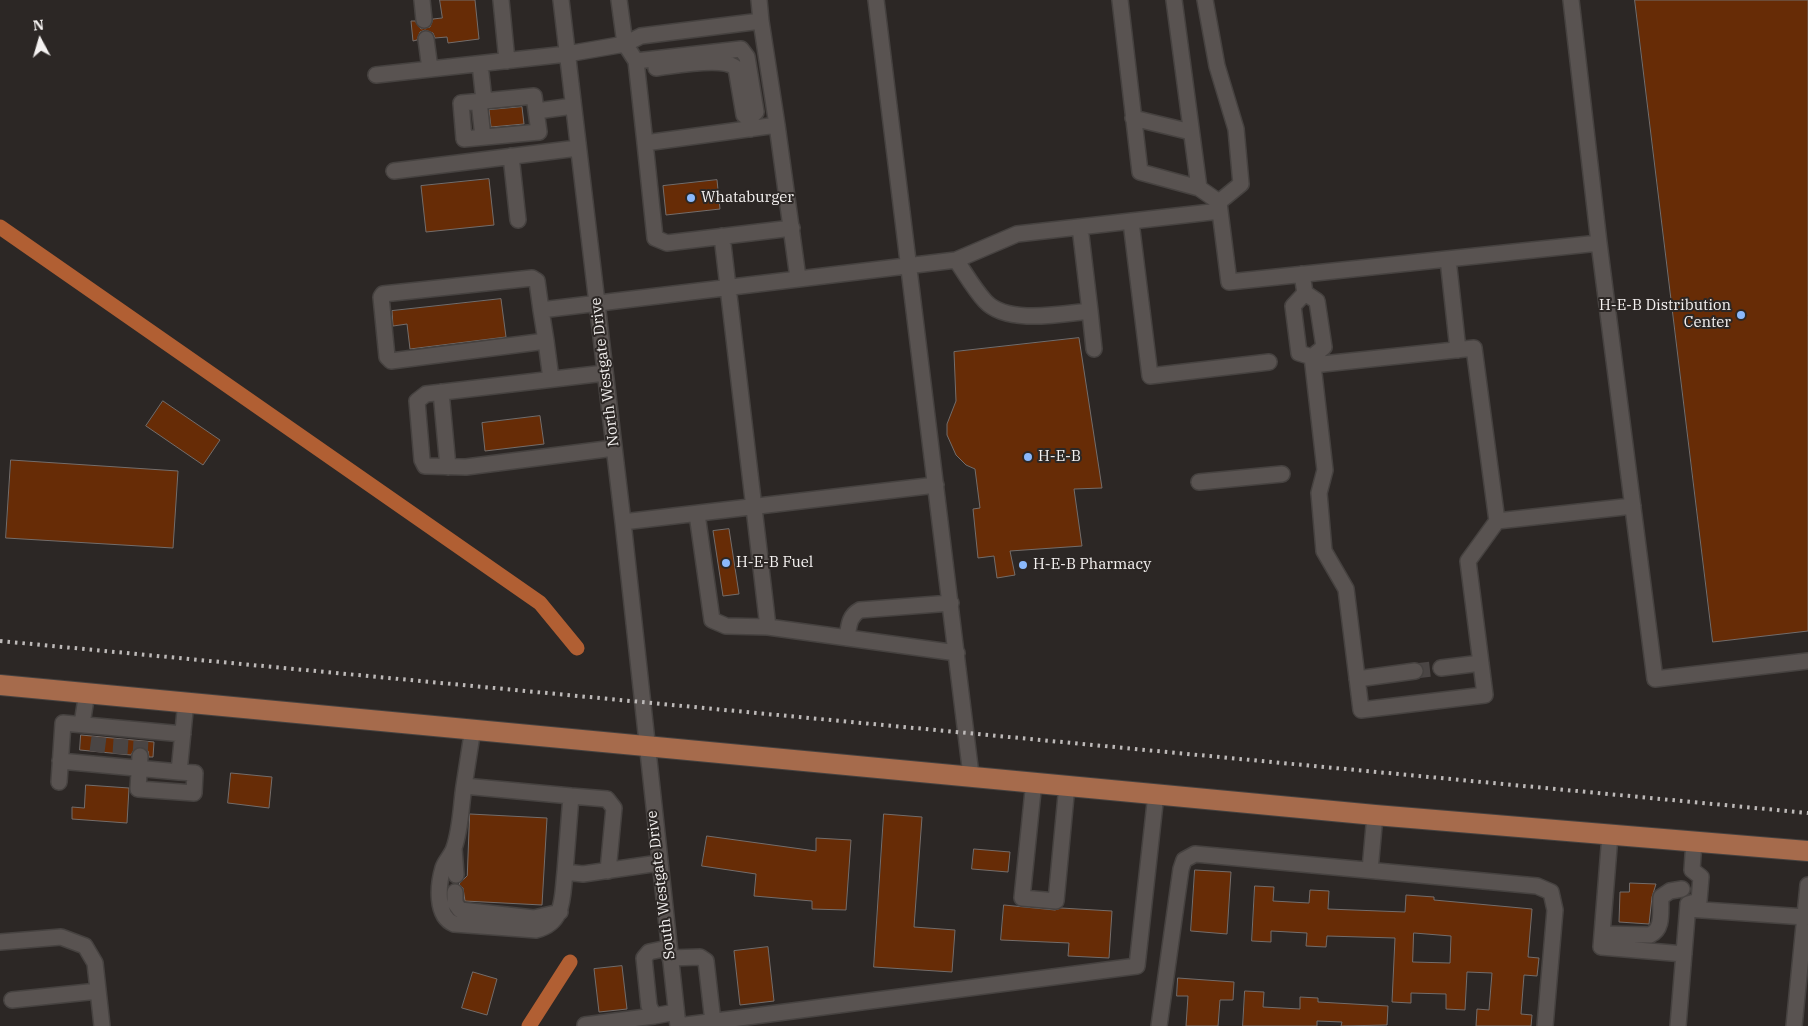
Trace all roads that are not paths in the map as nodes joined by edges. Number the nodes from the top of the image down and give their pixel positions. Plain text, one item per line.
1 (422, 0) edge
2 (501, 0) edge
3 (561, 0) edge
4 (619, 0) edge
5 (759, 0) edge
6 (876, 0) edge
7 (1120, 0) edge
8 (1174, 0) edge
9 (1205, 0) edge
10 (1571, 0) edge
11 (424, 20) dead end
12 (762, 21) junction
13 (426, 39) dead end
14 (625, 44) junction
15 (567, 54) junction
16 (507, 61) junction
17 (480, 64) junction
18 (636, 65) junction
19 (430, 69) junction
20 (376, 75) dead end
21 (482, 101) junction
22 (573, 106) junction
23 (536, 111) junction
24 (1133, 118) junction
25 (750, 123) junction
26 (777, 125) junction
27 (1191, 132) junction
28 (644, 143) junction
29 (578, 148) junction
30 (510, 156) junction
31 (394, 171) dead end
32 (1199, 188) junction
33 (1220, 206) junction
34 (518, 220) dead end
35 (1131, 222) junction
36 (1080, 227) junction
37 (792, 228) junction
38 (722, 236) junction
39 (1599, 243) junction
40 (1448, 259) junction
41 (956, 260) junction
42 (909, 264) junction
43 (1302, 274) junction
44 (798, 278) junction
45 (728, 287) junction
46 (1304, 293) junction
47 (597, 304) junction
48 (541, 310) junction
49 (1090, 311) junction
50 (546, 341) junction
51 (1094, 349) dead end
52 (1458, 350) junction
53 (1313, 361) junction
54 (1269, 362) dead end
55 (605, 372) junction
56 (551, 379) junction
57 (441, 392) junction
58 (614, 448) junction
59 (448, 467) junction
60 (1282, 474) dead end
61 (1199, 482) dead end
62 (936, 485) junction
63 (754, 506) junction
64 (1633, 506) junction
65 (697, 514) junction
66 (1497, 521) junction
67 (623, 522) junction
68 (950, 603) junction
69 (768, 627) junction
70 (847, 638) junction
71 (957, 653) junction
72 (1808, 661) edge
73 (1480, 663) junction
74 (1441, 668) tunnel mouth
75 (1414, 671) tunnel mouth
76 (1357, 679) junction
77 (0, 685) edge
78 (87, 692) junction
79 (186, 701) junction
80 (82, 724) junction
81 (473, 728) junction
82 (183, 734) junction
83 (645, 744) junction
84 (98, 745) junction
85 (120, 747) junction
86 (140, 748) junction
87 (60, 761) junction
88 (179, 772) junction
89 (971, 775) junction
90 (1034, 781) junction
91 (58, 782) dead end
92 (1067, 785) junction
93 (464, 786) junction
94 (1156, 794) junction
95 (570, 796) junction
96 (1375, 815) junction
97 (1610, 835) junction
98 (1694, 841) junction
99 (454, 848) junction
100 (1808, 851) edge
101 (659, 863) junction
102 (1370, 870) junction
103 (1692, 870) junction
104 (608, 871) junction
105 (566, 872) junction
106 (456, 875) dead end
107 (1808, 885) edge
108 (1682, 889) junction
109 (456, 892) dead end
110 (1688, 906) junction
111 (560, 912) junction
112 (1805, 917) junction
113 (1602, 934) junction
114 (1805, 940) edge
115 (0, 942) edge
116 (669, 953) junction
117 (1684, 954) junction
118 (98, 991) junction
119 (12, 1000) dead end
120 (654, 1016) junction
121 (678, 1021) edge
122 (710, 1023) edge
123 (585, 1025) edge
124 (102, 1026) edge
125 (1159, 1026) edge
126 (1545, 1026) edge
127 (1678, 1026) edge
128 (1794, 1026) edge

1 - 11 street
2 - 16 street
3 - 15 street, North Westgate Drive
4 - 14 street
5 - 12 street
6 - 42 street
7 - 24 street
8 - 27 street
9 - 33 street
10 - 39 street
12 - 14 street
12 - 26 street
13 - 19 street
14 - 15 street
14 - 18 street
15 - 16 street
15 - 22 street, North Westgate Drive
16 - 17 street
17 - 19 street
17 - 21 street
18 - 25 street
18 - 28 street
19 - 20 street
21 - 23 street
21 - 23 street
22 - 23 street
22 - 29 street, North Westgate Drive
24 - 27 street
24 - 32 street
25 - 26 street
25 - 28 street
26 - 37 street
27 - 32 street
28 - 38 street
29 - 30 street
29 - 47 street, North Westgate Drive
30 - 31 street
30 - 34 street
32 - 33 street
33 - 35 street
33 - 43 street
35 - 36 street
35 - 54 street
36 - 41 street
36 - 49 street
37 - 38 street
37 - 44 street
38 - 45 street
39 - 40 street
39 - 64 street
40 - 43 street
40 - 52 street
41 - 42 street
41 - 49 street
42 - 44 street
42 - 62 street
43 - 46 street
44 - 45 street
45 - 47 street
45 - 63 street
46 - 53 street
46 - 53 street
47 - 48 street
47 - 55 street, North Westgate Drive
48 - 50 street
48 - 50 street
49 - 51 street
50 - 56 street
52 - 53 street
52 - 66 street
53 - 76 street
55 - 56 street
55 - 58 street, North Westgate Drive
56 - 57 street
57 - 59 street
57 - 59 street
58 - 59 street
58 - 67 street, North Westgate Drive
60 - 61 street
62 - 63 street
62 - 68 street
63 - 65 street
63 - 69 street
64 - 66 street
64 - 72 street
65 - 67 street
65 - 69 street
66 - 73 street
67 - 83 street, North Westgate Drive
68 - 70 street
68 - 71 street
69 - 70 street
70 - 71 street
71 - 89 street
73 - 74 street
73 - 76 street
75 - 76 street
77 - 78 main road
78 - 79 main road
78 - 80 street
79 - 81 main road
79 - 82 street
80 - 84 street
80 - 87 street
81 - 83 main road
81 - 93 street
82 - 86 street
82 - 88 street
83 - 89 main road
83 - 101 street, South Westgate Drive
84 - 85 street
84 - 85 street
84 - 87 street
85 - 86 street
85 - 86 street
86 - 88 street
86 - 88 street
87 - 91 street
89 - 90 main road
90 - 92 main road
90 - 92 street
92 - 94 main road
93 - 95 street
93 - 99 street
94 - 96 main road
94 - 122 street
95 - 104 street
95 - 105 street
96 - 97 main road
96 - 102 street
97 - 98 main road
97 - 113 street
98 - 100 main road
98 - 103 street
99 - 106 street
99 - 111 street
101 - 104 street
101 - 116 street, South Westgate Drive
102 - 125 street
102 - 126 street
103 - 108 street
103 - 110 street
104 - 105 street
105 - 111 street
107 - 112 street
108 - 110 street
108 - 113 street
109 - 111 street
110 - 112 street
110 - 117 street
112 - 114 street
113 - 117 street
114 - 128 street
115 - 118 street
116 - 120 street
116 - 121 street, South Westgate Drive
116 - 122 street
117 - 127 street
118 - 119 street
118 - 124 street
120 - 121 street
120 - 123 street
121 - 122 street

